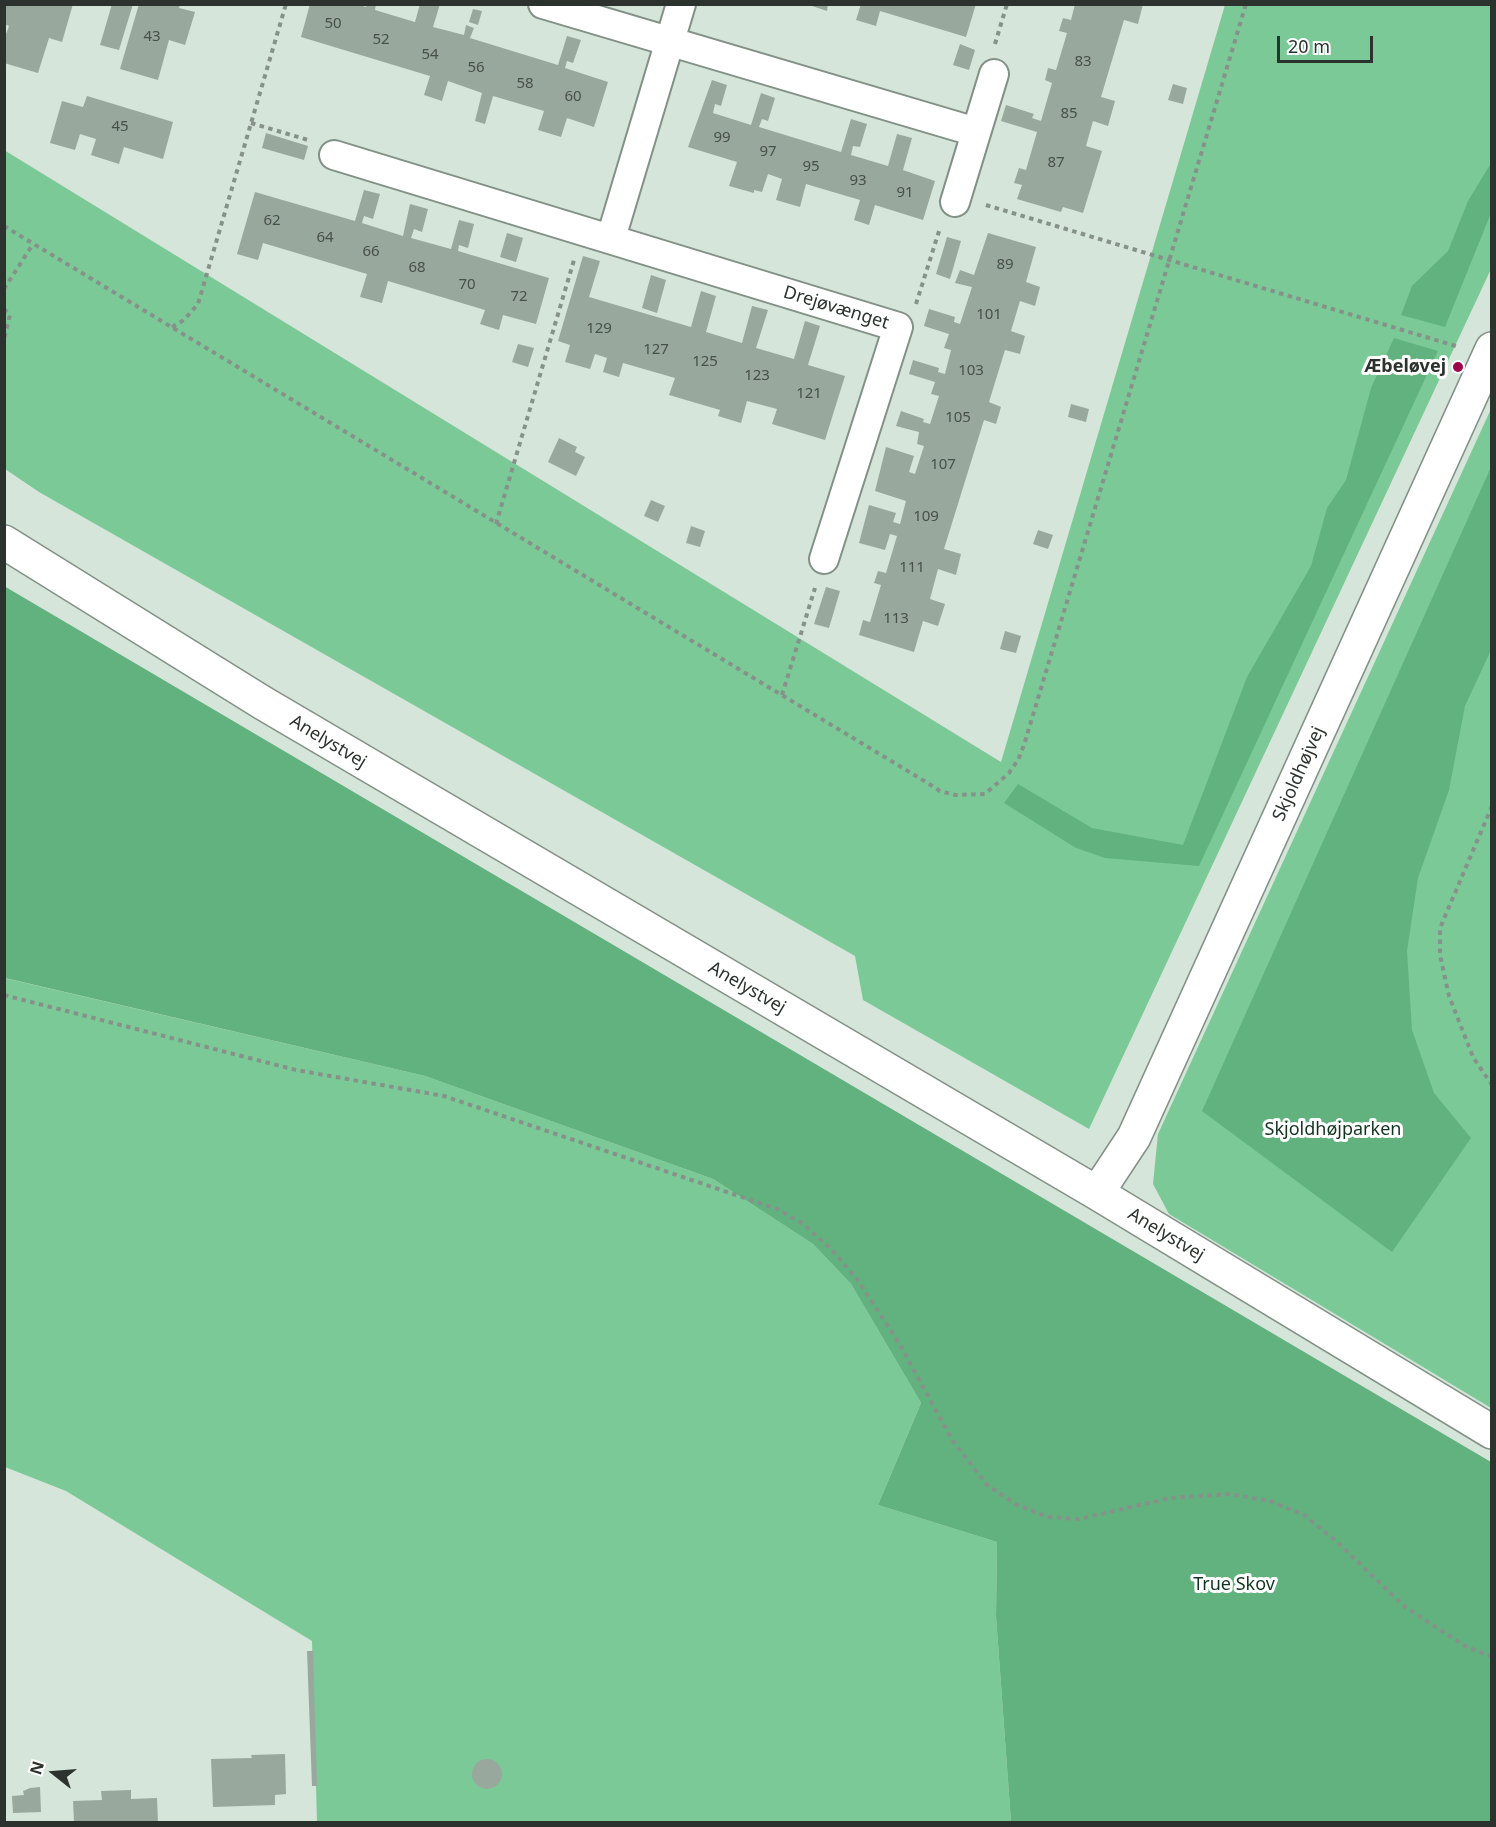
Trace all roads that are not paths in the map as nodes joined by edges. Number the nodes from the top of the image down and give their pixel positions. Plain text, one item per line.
1 (543, 4) edge
2 (681, 4) edge
3 (670, 42) junction
4 (994, 74) road end
5 (976, 132) junction
6 (334, 155) road end
7 (956, 199) road end
8 (611, 238) junction
9 (1490, 353) edge
10 (4, 542) edge
11 (824, 559) road end
12 (1096, 1193) junction
13 (1491, 1432) edge

1 - 3 street
2 - 3 street
3 - 5 street
3 - 8 street
4 - 5 street
5 - 7 street
6 - 8 street, Drejøvænget
8 - 11 street, Drejøvænget
9 - 12 street, Skjoldhøjvej
10 - 12 street, Anelystvej
12 - 13 street, Anelystvej

